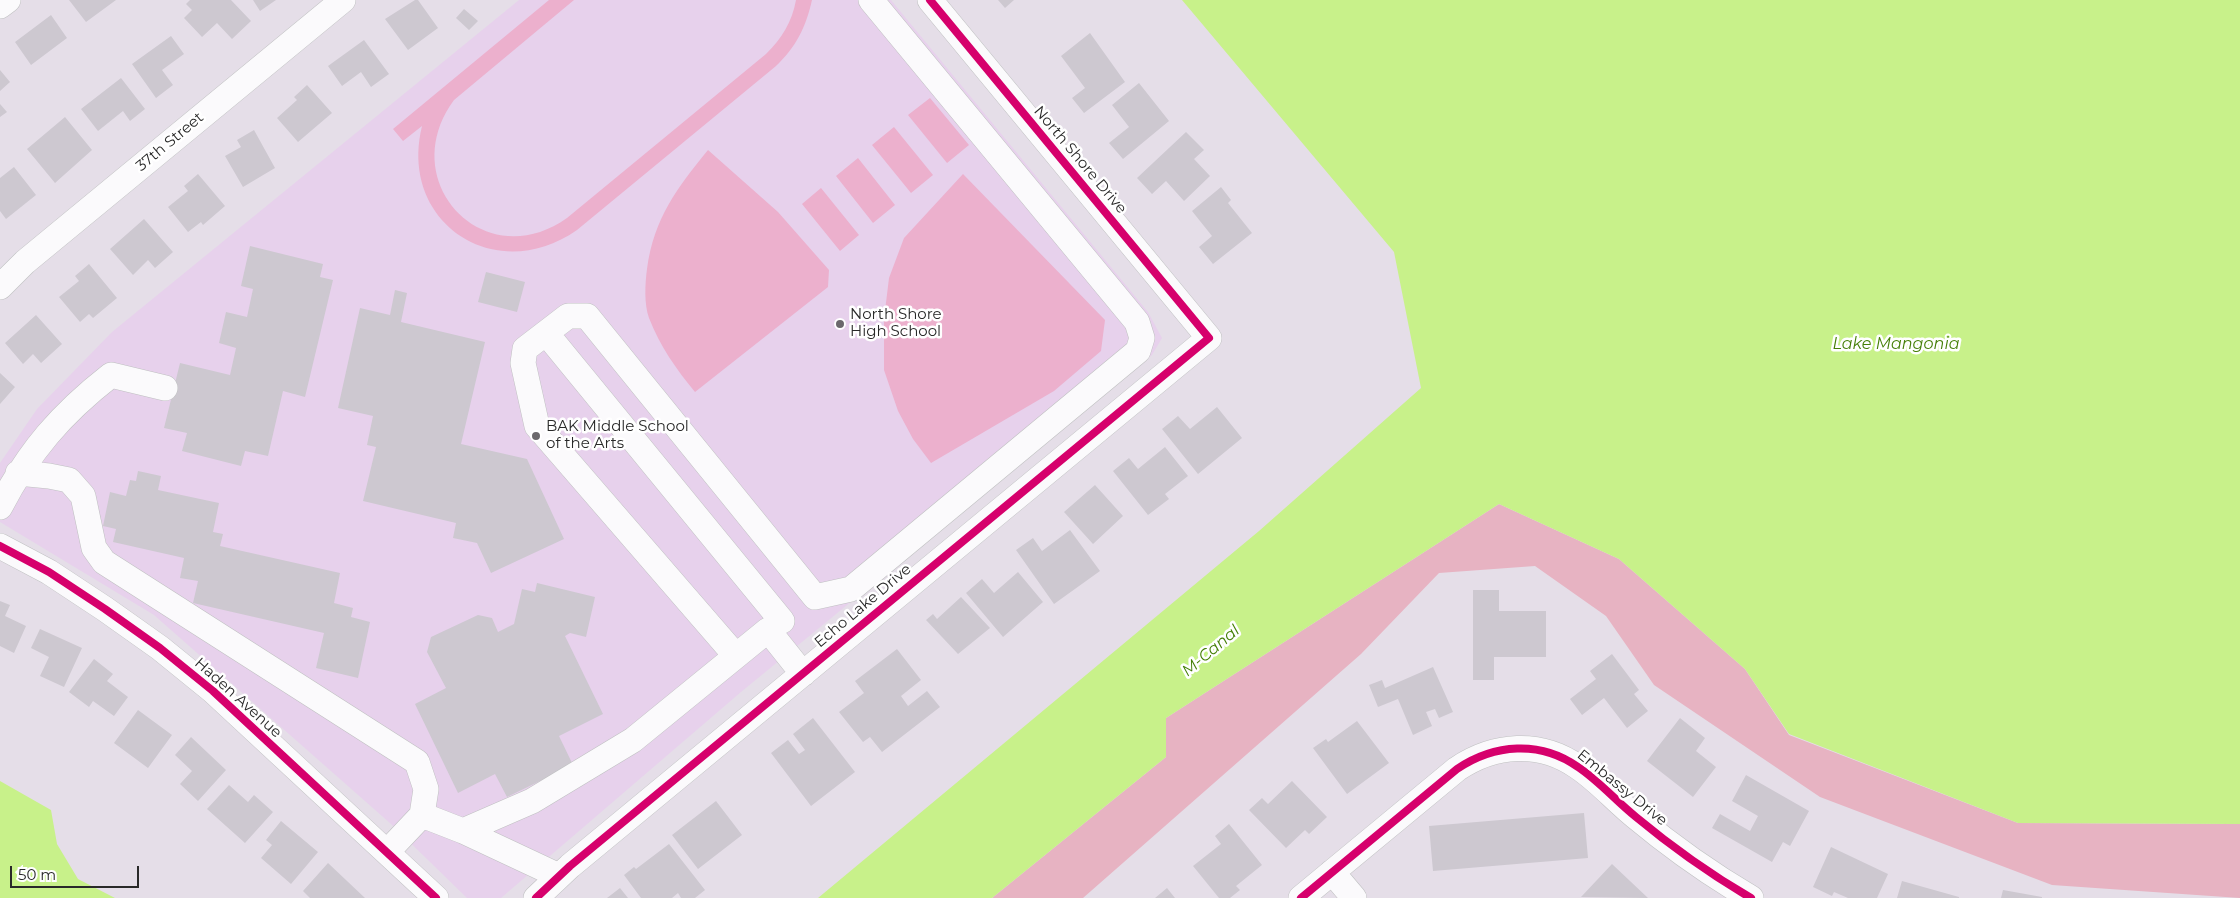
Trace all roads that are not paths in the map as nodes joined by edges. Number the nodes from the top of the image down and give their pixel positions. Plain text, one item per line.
1 (8, 0) edge
2 (343, 0) edge
3 (871, 0) edge
4 (930, 0) edge
5 (0, 6) edge
6 (0, 287) edge
7 (546, 333) junction
8 (1209, 338) joint
9 (165, 388) dead end
10 (18, 473) junction
11 (0, 507) edge
12 (0, 546) edge
13 (815, 597) junction
14 (775, 625) junction
15 (736, 656) junction
16 (803, 674) junction
17 (422, 815) junction
18 (463, 831) junction
19 (387, 852) junction
20 (1332, 872) junction
21 (559, 876) junction
22 (436, 898) edge
23 (536, 898) edge
24 (1301, 898) edge
25 (1354, 898) edge
26 (1751, 898) edge

1 - 5 street
2 - 6 street, 37th Street
3 - 13 street
4 - 8 street, North Shore Drive
7 - 13 street
7 - 14 street
7 - 15 street
8 - 16 street, Echo Lake Drive
9 - 10 street
10 - 11 street
10 - 17 street
12 - 19 street, Haden Avenue
13 - 14 street
14 - 15 street
14 - 16 street
15 - 18 street
16 - 21 street, Echo Lake Drive
17 - 18 street
17 - 19 street
18 - 21 street
19 - 22 street, Haden Avenue
20 - 24 street, Embassy Drive
20 - 25 street
20 - 26 street, Embassy Drive
21 - 23 street, Echo Lake Drive

